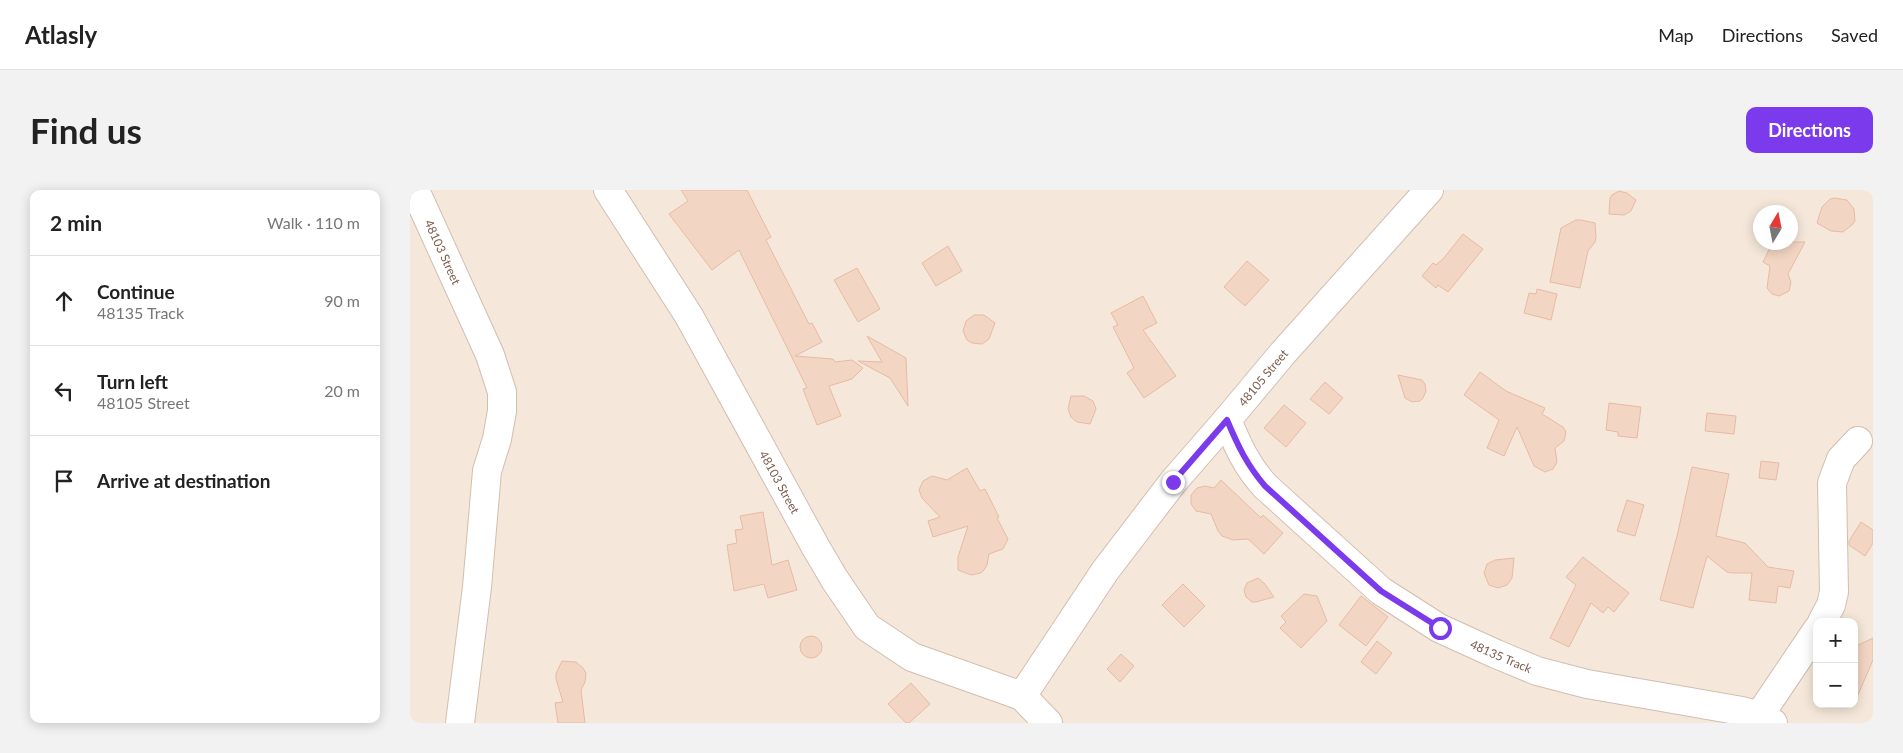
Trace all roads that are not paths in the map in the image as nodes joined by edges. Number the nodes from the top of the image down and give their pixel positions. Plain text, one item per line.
1 (415, 190) edge
2 (608, 190) edge
3 (1429, 190) edge
4 (1227, 420) junction
5 (1858, 441) dead end
6 (1824, 618) edge
7 (1813, 637) edge
8 (1022, 696) junction
9 (1766, 719) edge
10 (460, 723) edge
11 (1048, 723) edge

1 - 10 street, 48103 Street
2 - 8 street, 48103 Street
3 - 4 street, 48105 Street
4 - 8 street, 48105 Street
4 - 9 street, 48135 Track
5 - 6 street
7 - 9 street
8 - 11 street

